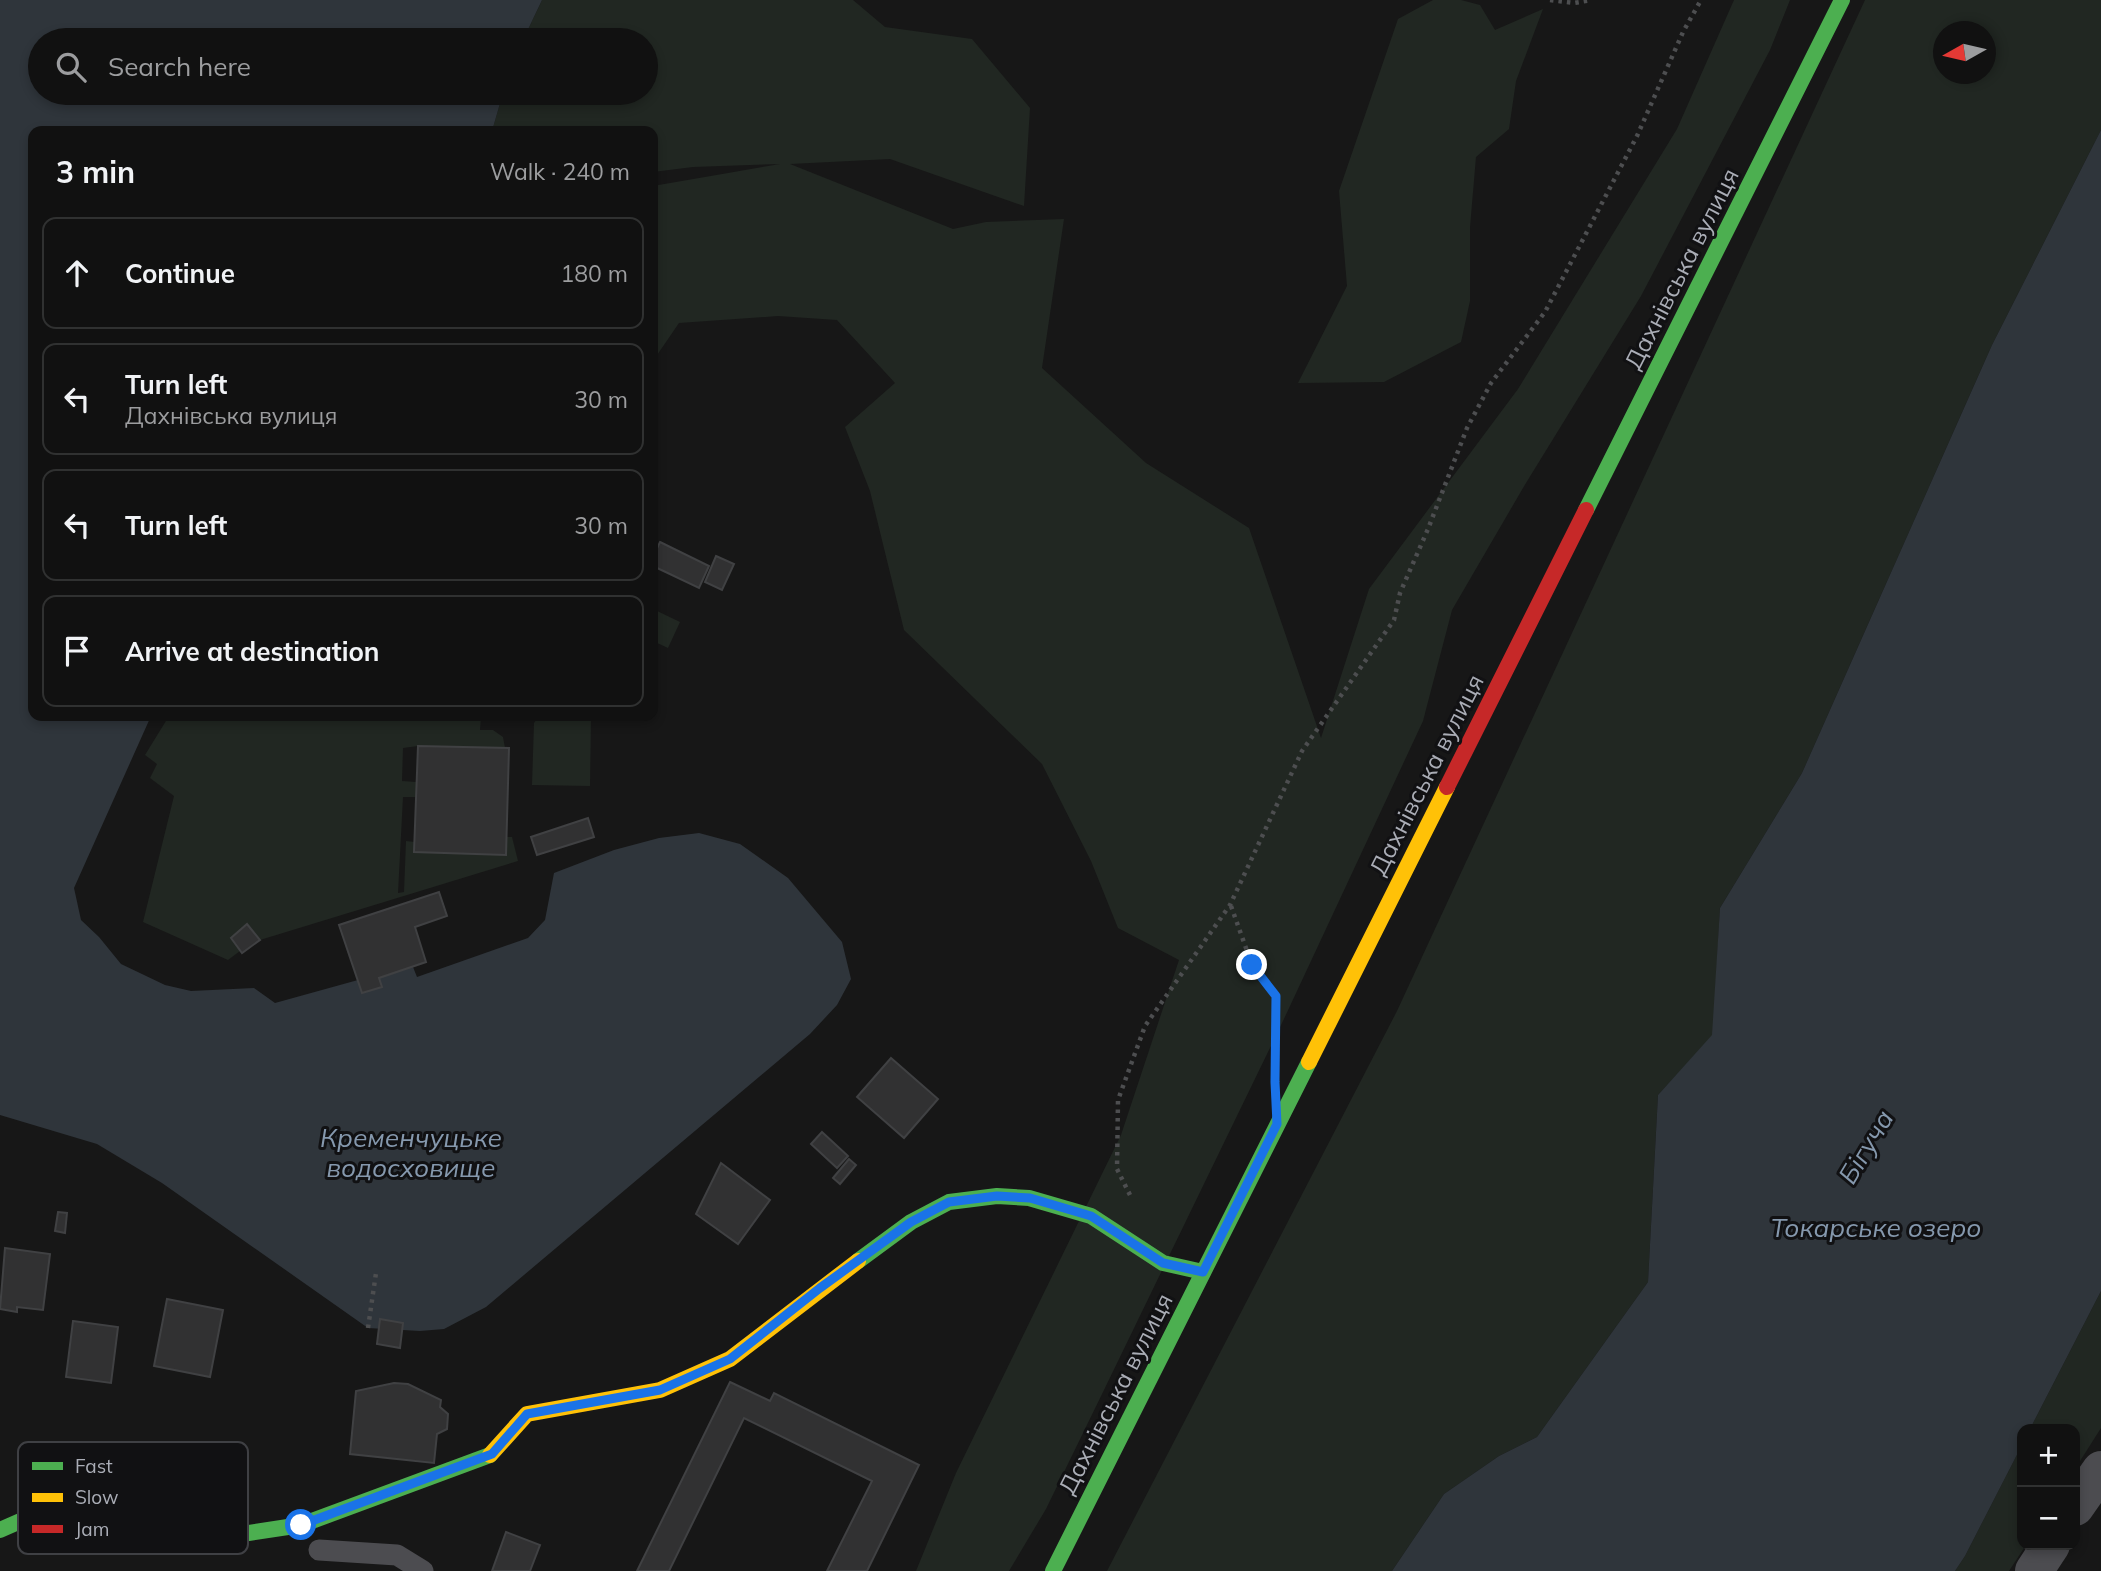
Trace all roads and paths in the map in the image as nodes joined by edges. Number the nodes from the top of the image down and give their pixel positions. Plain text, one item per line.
1 (1550, 0) edge
2 (1592, 0) edge
3 (1701, 0) edge
4 (1842, 0) edge
5 (1230, 905) junction
6 (1276, 1045) dead end
7 (1135, 1204) dead end
8 (1203, 1272) junction
9 (376, 1273) dead end
10 (368, 1328) dead end
11 (2101, 1470) edge
12 (2080, 1500) edge
13 (18, 1522) edge
14 (0, 1530) edge
15 (248, 1533) edge
16 (319, 1550) dead end
17 (2048, 1550) edge
18 (423, 1571) edge
19 (1053, 1571) edge
20 (2034, 1571) edge

1 - 2 path
3 - 5 path
4 - 8 street, Дахнівська вулиця
5 - 6 path
5 - 7 path
8 - 15 street
8 - 19 street, Дахнівська вулиця
9 - 10 path
11 - 12 street
13 - 14 street
16 - 18 lane
17 - 20 street

